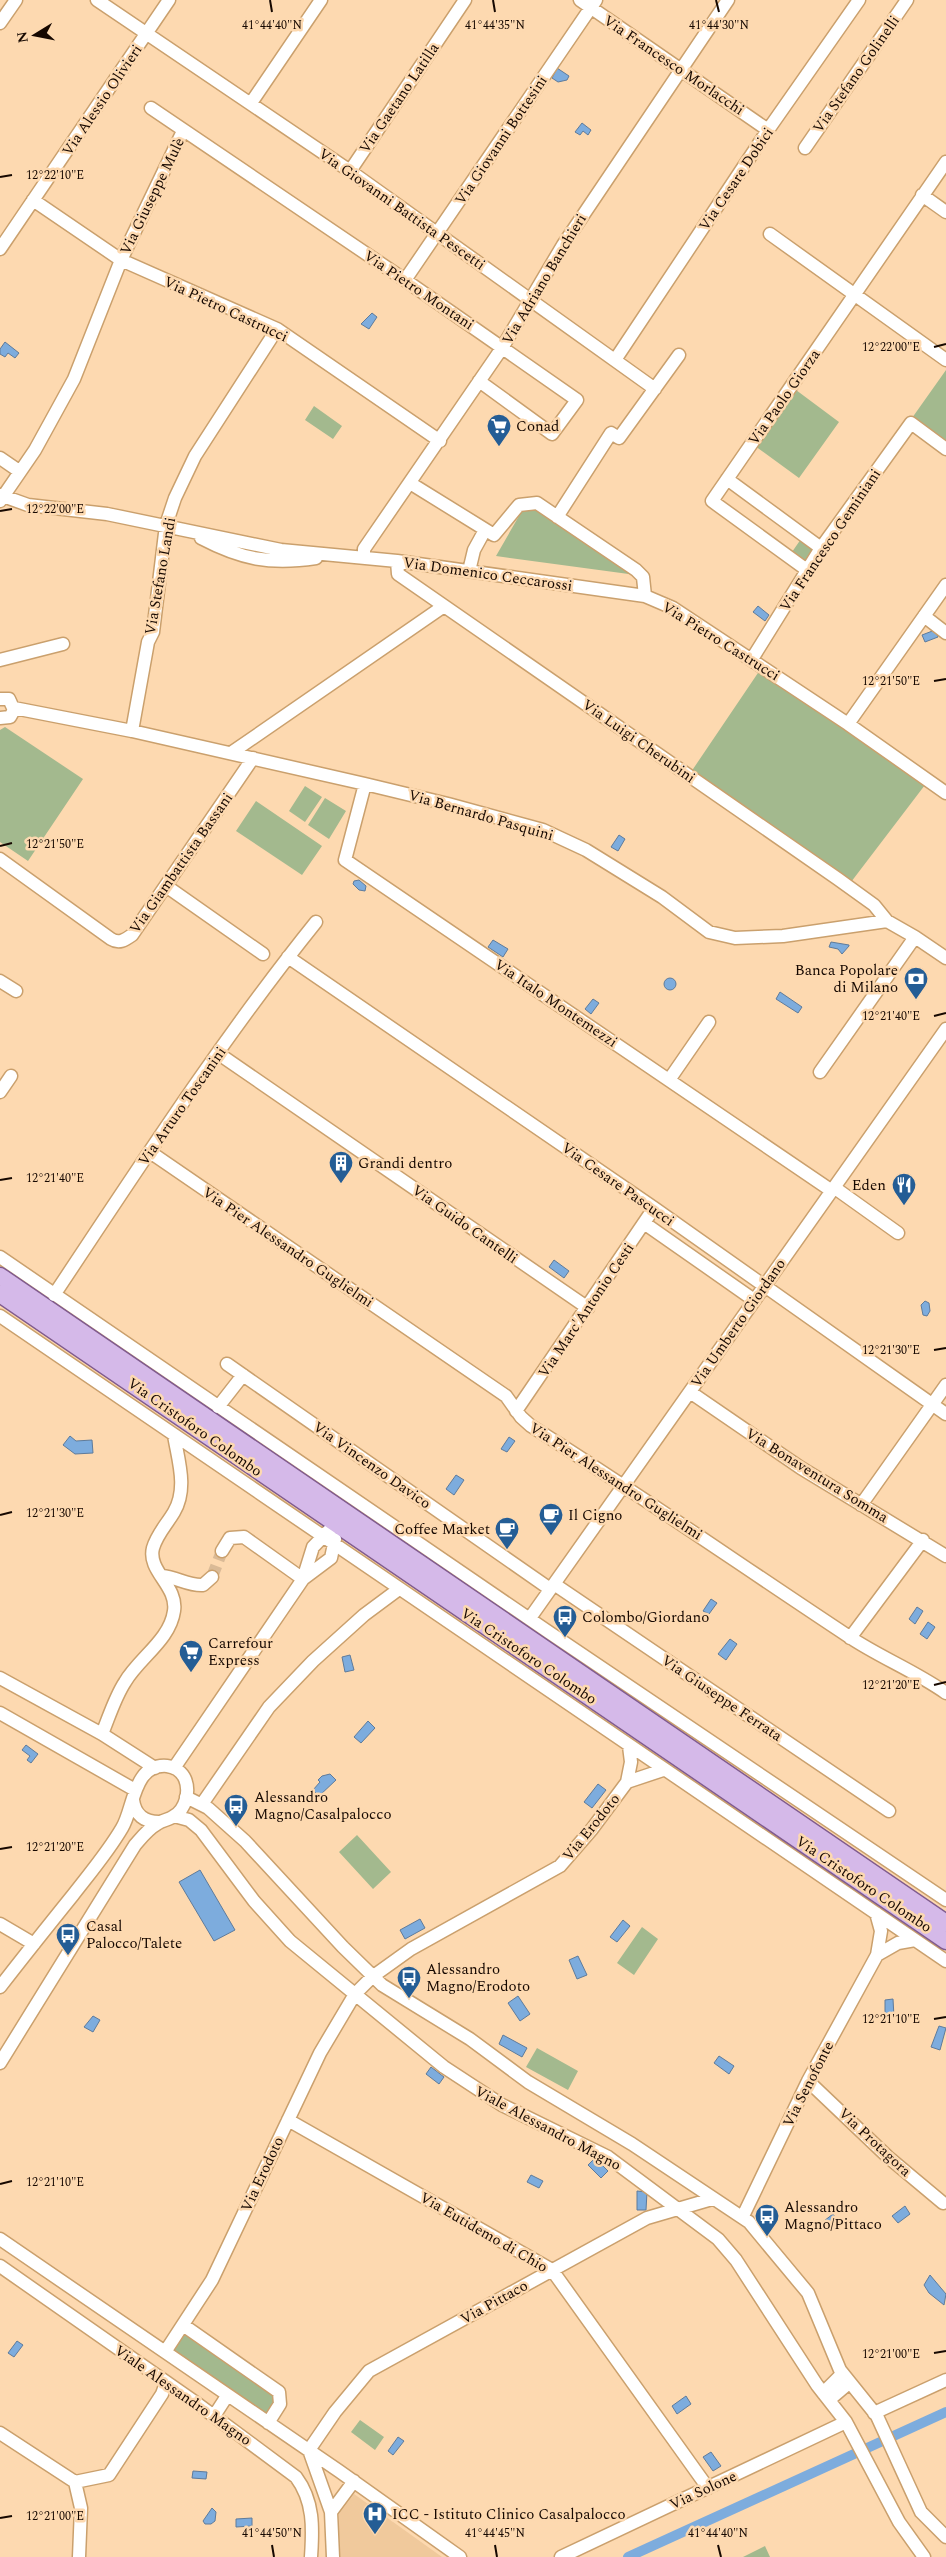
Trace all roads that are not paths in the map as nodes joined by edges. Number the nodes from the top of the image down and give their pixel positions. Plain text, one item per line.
1 (16, 0) edge
2 (97, 0) edge
3 (169, 0) edge
4 (321, 0) edge
5 (465, 0) edge
6 (580, 0) edge
7 (728, 0) edge
8 (860, 0) edge
9 (907, 0) edge
10 (593, 4) edge
11 (0, 23) edge
12 (147, 34) junction
13 (681, 68) junction
14 (251, 103) junction
15 (151, 108) dead end
16 (768, 130) junction
17 (183, 131) junction
18 (805, 148) dead end
19 (946, 162) edge
20 (350, 171) junction
21 (922, 195) junction
22 (33, 200) junction
23 (946, 212) edge
24 (438, 234) junction
25 (770, 234) dead end
26 (0, 249) edge
27 (121, 260) junction
28 (405, 280) junction
29 (856, 294) junction
30 (530, 300) junction
31 (277, 329) junction
32 (502, 348) junction
33 (679, 355) dead end
34 (615, 360) junction
35 (946, 360) edge
36 (479, 381) junction
37 (654, 389) junction
38 (440, 441) junction
39 (946, 449) edge
40 (0, 458) edge
41 (19, 471) junction
42 (727, 479) junction
43 (410, 483) junction
44 (1, 498) edge
45 (557, 517) junction
46 (166, 525) junction
47 (485, 530) junction
48 (821, 548) junction
49 (364, 558) junction
50 (397, 561) junction
51 (807, 570) junction
52 (469, 571) junction
53 (946, 585) edge
54 (645, 596) junction
55 (444, 606) junction
56 (924, 616) junction
57 (946, 633) edge
58 (63, 644) dead end
59 (752, 659) junction
60 (0, 660) edge
61 (0, 697) edge
62 (14, 708) junction
63 (0, 718) edge
64 (848, 724) junction
65 (132, 731) junction
66 (231, 753) junction
67 (253, 758) junction
68 (365, 784) junction
69 (946, 793) edge
70 (0, 859) edge
71 (166, 886) junction
72 (316, 922) dead end
73 (886, 922) junction
74 (915, 936) junction
75 (263, 954) dead end
76 (288, 957) junction
77 (946, 958) edge
78 (0, 980) edge
79 (16, 991) dead end
80 (709, 1022) dead end
81 (946, 1029) edge
82 (219, 1054) junction
83 (820, 1072) dead end
84 (669, 1080) junction
85 (150, 1152) junction
86 (834, 1189) junction
87 (654, 1208) junction
88 (644, 1223) junction
89 (898, 1233) dead end
90 (0, 1257) edge
91 (0, 1276) edge
92 (764, 1287) junction
93 (0, 1294) edge
94 (54, 1295) junction
95 (754, 1300) junction
96 (588, 1308) junction
97 (0, 1316) edge
98 (227, 1364) dead end
99 (113, 1371) junction
100 (243, 1375) junction
101 (946, 1386) edge
102 (690, 1392) junction
103 (122, 1400) junction
104 (932, 1404) junction
105 (218, 1407) junction
106 (516, 1411) junction
107 (946, 1414) edge
108 (174, 1435) junction
109 (626, 1486) junction
110 (861, 1505) junction
111 (343, 1510) junction
112 (323, 1537) junction
113 (923, 1540) junction
114 (334, 1545) junction
115 (222, 1551) tunnel mouth
116 (946, 1556) edge
117 (162, 1576) junction
118 (212, 1577) dead end
119 (303, 1580) junction
120 (552, 1587) junction
121 (399, 1589) junction
122 (530, 1618) junction
123 (550, 1633) junction
124 (850, 1638) junction
125 (559, 1659) junction
126 (0, 1678) edge
127 (946, 1693) edge
128 (0, 1713) edge
129 (102, 1734) junction
130 (628, 1746) junction
131 (156, 1768) junction
132 (174, 1768) junction
133 (663, 1770) junction
134 (627, 1782) junction
135 (134, 1795) junction
136 (186, 1797) junction
137 (202, 1804) junction
138 (890, 1811) dead end
139 (174, 1816) junction
140 (159, 1822) junction
141 (946, 1900) edge
142 (876, 1913) junction
143 (946, 1923) edge
144 (0, 1924) edge
145 (915, 1940) junction
146 (946, 1940) edge
147 (34, 1944) junction
148 (878, 1955) junction
149 (946, 1961) edge
150 (372, 1977) junction
151 (0, 1987) edge
152 (356, 1994) junction
153 (0, 2063) edge
154 (808, 2080) junction
155 (288, 2120) junction
156 (712, 2199) junction
157 (943, 2204) dead end
158 (678, 2208) junction
159 (743, 2216) junction
160 (0, 2239) edge
161 (0, 2266) edge
162 (552, 2270) junction
163 (183, 2325) junction
164 (165, 2352) junction
165 (846, 2378) junction
166 (946, 2380) edge
167 (166, 2383) junction
168 (227, 2396) junction
169 (826, 2396) junction
170 (214, 2416) junction
171 (876, 2416) junction
172 (268, 2423) junction
173 (848, 2425) junction
174 (0, 2432) edge
175 (309, 2450) junction
176 (354, 2481) junction
177 (75, 2482) junction
178 (708, 2488) junction
179 (331, 2512) junction
180 (945, 2535) edge
181 (311, 2553) edge
182 (331, 2553) edge
183 (79, 2557) edge
184 (460, 2557) edge
185 (561, 2557) edge
186 (924, 2557) edge

1 - 11 street
2 - 12 street, Via Giovanni Battista Pescetti
3 - 12 street, Via Alessio Olivieri
4 - 14 street
5 - 20 street, Via Gaetano Latilla
6 - 10 street, Via Francesco Morlacchi
7 - 13 street, Via Adriano Banchieri
8 - 16 street, Via Cesare Dobici
9 - 18 street, Via Stefano Golinelli
10 - 13 street, Via Francesco Morlacchi
10 - 24 street, Via Giovanni Bottesini
12 - 14 street, Via Giovanni Battista Pescetti
12 - 22 street, Via Alessio Olivieri
13 - 16 street, Via Francesco Morlacchi
13 - 30 street, Via Adriano Banchieri
14 - 20 street, Via Giovanni Battista Pescetti
15 - 17 street, Via Pietro Montani
16 - 34 street, Via Cesare Dobici
17 - 27 street, Via Giuseppe Mulè
17 - 28 street, Via Pietro Montani
19 - 21 street, Via Paolo Giorza
20 - 24 street, Via Giovanni Battista Pescetti
21 - 23 street
21 - 29 street, Via Paolo Giorza
22 - 26 street, Via Alessio Olivieri
22 - 27 street, Via Pietro Castrucci
24 - 28 street, Via Giovanni Bottesini
24 - 30 street, Via Giovanni Battista Pescetti
25 - 29 street
27 - 31 street, Via Pietro Castrucci
27 - 41 street, Via Giuseppe Mulè
28 - 32 street, Via Pietro Montani
29 - 35 street
29 - 42 street, Via Paolo Giorza
30 - 32 street, Via Adriano Banchieri
30 - 34 street, Via Giovanni Battista Pescetti
31 - 38 street, Via Pietro Castrucci
31 - 46 street, Via Stefano Landi
32 - 36 street, Via Adriano Banchieri
32 - 36 street, Via Pietro Montani
33 - 37 street
34 - 37 street, Via Giovanni Battista Pescetti
36 - 38 street, Via Adriano Banchieri
37 - 45 street
38 - 43 street, Via Adriano Banchieri
39 - 48 street, Via Francesco Geminiani
40 - 41 street
41 - 44 street, Via Giuseppe Mulè
42 - 48 street
42 - 51 street, Via Paolo Giorza
43 - 47 street
43 - 49 street, Via Adriano Banchieri
44 - 46 street, Via Domenico Ceccarossi
45 - 47 street, Via Pietro Castrucci
45 - 54 street, Via Pietro Castrucci
46 - 49 street, Via Domenico Ceccarossi
46 - 65 street, Via Stefano Landi
47 - 52 street
48 - 51 street, Via Francesco Geminiani
49 - 50 street, Via Domenico Ceccarossi
50 - 52 street, Via Domenico Ceccarossi
50 - 55 street, Via Luigi Cherubini
51 - 59 street, Via Francesco Geminiani
52 - 54 street, Via Domenico Ceccarossi
53 - 56 street
54 - 59 street, Via Pietro Castrucci
55 - 66 street
55 - 73 street, Via Luigi Cherubini
56 - 57 street
56 - 64 street
58 - 60 street
59 - 64 street, Via Pietro Castrucci
61 - 62 street
62 - 63 street
62 - 65 street, Via Bernardo Pasquini
64 - 69 street, Via Pietro Castrucci
65 - 66 street, Via Bernardo Pasquini
66 - 67 street, Via Bernardo Pasquini
67 - 68 street, Via Bernardo Pasquini
67 - 71 street, Via Giambattista Bassani
68 - 73 street, Via Bernardo Pasquini
68 - 84 street, Via Italo Montemezzi
70 - 71 street, Via Giambattista Bassani
71 - 75 street
72 - 76 street, Via Arturo Toscanini
73 - 74 street
74 - 77 street
74 - 83 street
76 - 82 street, Via Arturo Toscanini
76 - 87 street, Via Cesare Pascucci
78 - 79 street
80 - 84 street
81 - 86 street, Via Umberto Giordano
82 - 85 street, Via Arturo Toscanini
82 - 96 street, Via Guido Cantelli
84 - 86 street, Via Italo Montemezzi
85 - 94 street, Via Arturo Toscanini
85 - 106 street, Via Pier Alessandro Guglielmi
86 - 89 street, Via Italo Montemezzi
86 - 92 street, Via Umberto Giordano
87 - 88 street, Via Marc'Antonio Cesti
87 - 92 street, Via Cesare Pascucci
88 - 95 street, Via Cesare Pascucci
88 - 96 street, Via Marc'Antonio Cesti
90 - 94 street, Via Cristoforo Colombo
91 - 111 main road, Via Cristoforo Colombo
92 - 95 street, Via Umberto Giordano
92 - 104 street, Via Cesare Pascucci
93 - 99 main road, Via Cristoforo Colombo
94 - 105 street, Via Cristoforo Colombo
95 - 102 street, Via Umberto Giordano
96 - 106 street, Via Marc'Antonio Cesti
97 - 103 street, Via Cristoforo Colombo
98 - 100 street, Via Vincenzo Davico
99 - 103 street, Via Cristoforo Colombo
99 - 111 main road, Via Cristoforo Colombo
100 - 105 street
100 - 120 street, Via Vincenzo Davico
101 - 104 street
102 - 109 street, Via Umberto Giordano
102 - 110 street, Via Bonaventura Somma
103 - 108 street, Via Cristoforo Colombo
104 - 107 street, Via Cesare Pascucci
104 - 110 street
105 - 111 street, Via Cristoforo Colombo
106 - 109 street, Via Pier Alessandro Guglielmi
108 - 112 street, Via Cristoforo Colombo
108 - 117 street
109 - 120 street, Via Umberto Giordano
109 - 124 street, Via Pier Alessandro Guglielmi
110 - 113 street, Via Bonaventura Somma
111 - 112 street
111 - 114 street
111 - 122 street, Via Cristoforo Colombo
111 - 125 main road, Via Cristoforo Colombo
111 - 146 main road, Via Cristoforo Colombo
112 - 114 street, Via Cristoforo Colombo
112 - 119 street
113 - 116 street, Via Bonaventura Somma
113 - 124 street
114 - 119 street
114 - 121 street, Via Cristoforo Colombo
115 - 119 street
117 - 118 street
117 - 129 street
119 - 132 street
120 - 122 street, Via Umberto Giordano
120 - 138 street, Via Giuseppe Ferrata
121 - 130 street, Via Cristoforo Colombo
121 - 137 street
122 - 123 street, Via Cristoforo Colombo
123 - 125 street, Via Cristoforo Colombo
123 - 141 street, Via Cristoforo Colombo
124 - 127 street, Via Pier Alessandro Guglielmi
125 - 143 main road, Via Cristoforo Colombo
126 - 129 street
128 - 135 street
129 - 131 street
130 - 133 street, Via Cristoforo Colombo
130 - 134 street
131 - 132 street
131 - 135 street
132 - 136 street
133 - 134 street
133 - 142 street, Via Cristoforo Colombo
134 - 150 street, Via Erodoto
135 - 140 street
135 - 147 street
136 - 137 street, Viale Alessandro Magno
136 - 139 street
137 - 150 street, Viale Alessandro Magno
139 - 140 street
139 - 152 street, Viale Alessandro Magno
140 - 153 street
142 - 145 street, Via Cristoforo Colombo
142 - 148 street
144 - 147 street
145 - 148 street
145 - 149 street, Via Cristoforo Colombo
147 - 151 street
148 - 154 street, Via Senofonte
150 - 152 street, Via Erodoto
150 - 156 street, Viale Alessandro Magno
152 - 155 street, Via Erodoto
152 - 158 street, Viale Alessandro Magno
154 - 157 street, Via Protagora
154 - 159 street, Via Senofonte
155 - 162 street, Via Eutidemo di Chio
155 - 163 street, Via Erodoto
156 - 158 street, Via Pittaco
156 - 159 street, Viale Alessandro Magno
158 - 162 street, Via Pittaco
158 - 169 street, Viale Alessandro Magno
159 - 165 street, Viale Alessandro Magno
160 - 164 street, Viale Alessandro Magno
161 - 167 street, Viale Alessandro Magno
162 - 175 street, Via Pittaco
162 - 178 street, Via Eutidemo di Chio
163 - 164 street, Via Erodoto
163 - 172 street
164 - 168 street, Viale Alessandro Magno
165 - 169 street
165 - 171 street, Viale Alessandro Magno
166 - 171 street
167 - 170 street, Viale Alessandro Magno
167 - 177 street
168 - 170 street
168 - 172 street, Viale Alessandro Magno
169 - 173 street, Viale Alessandro Magno
170 - 181 street, Viale Alessandro Magno
171 - 180 street, Viale Alessandro Magno
172 - 175 street, Viale Alessandro Magno
173 - 178 street, Via Solone
173 - 186 street, Viale Alessandro Magno
174 - 177 street
175 - 176 street, Viale Alessandro Magno
175 - 179 street
176 - 179 street
176 - 184 street, Viale Alessandro Magno
177 - 183 street
178 - 185 street, Via Solone
179 - 182 street
181 - 182 street

